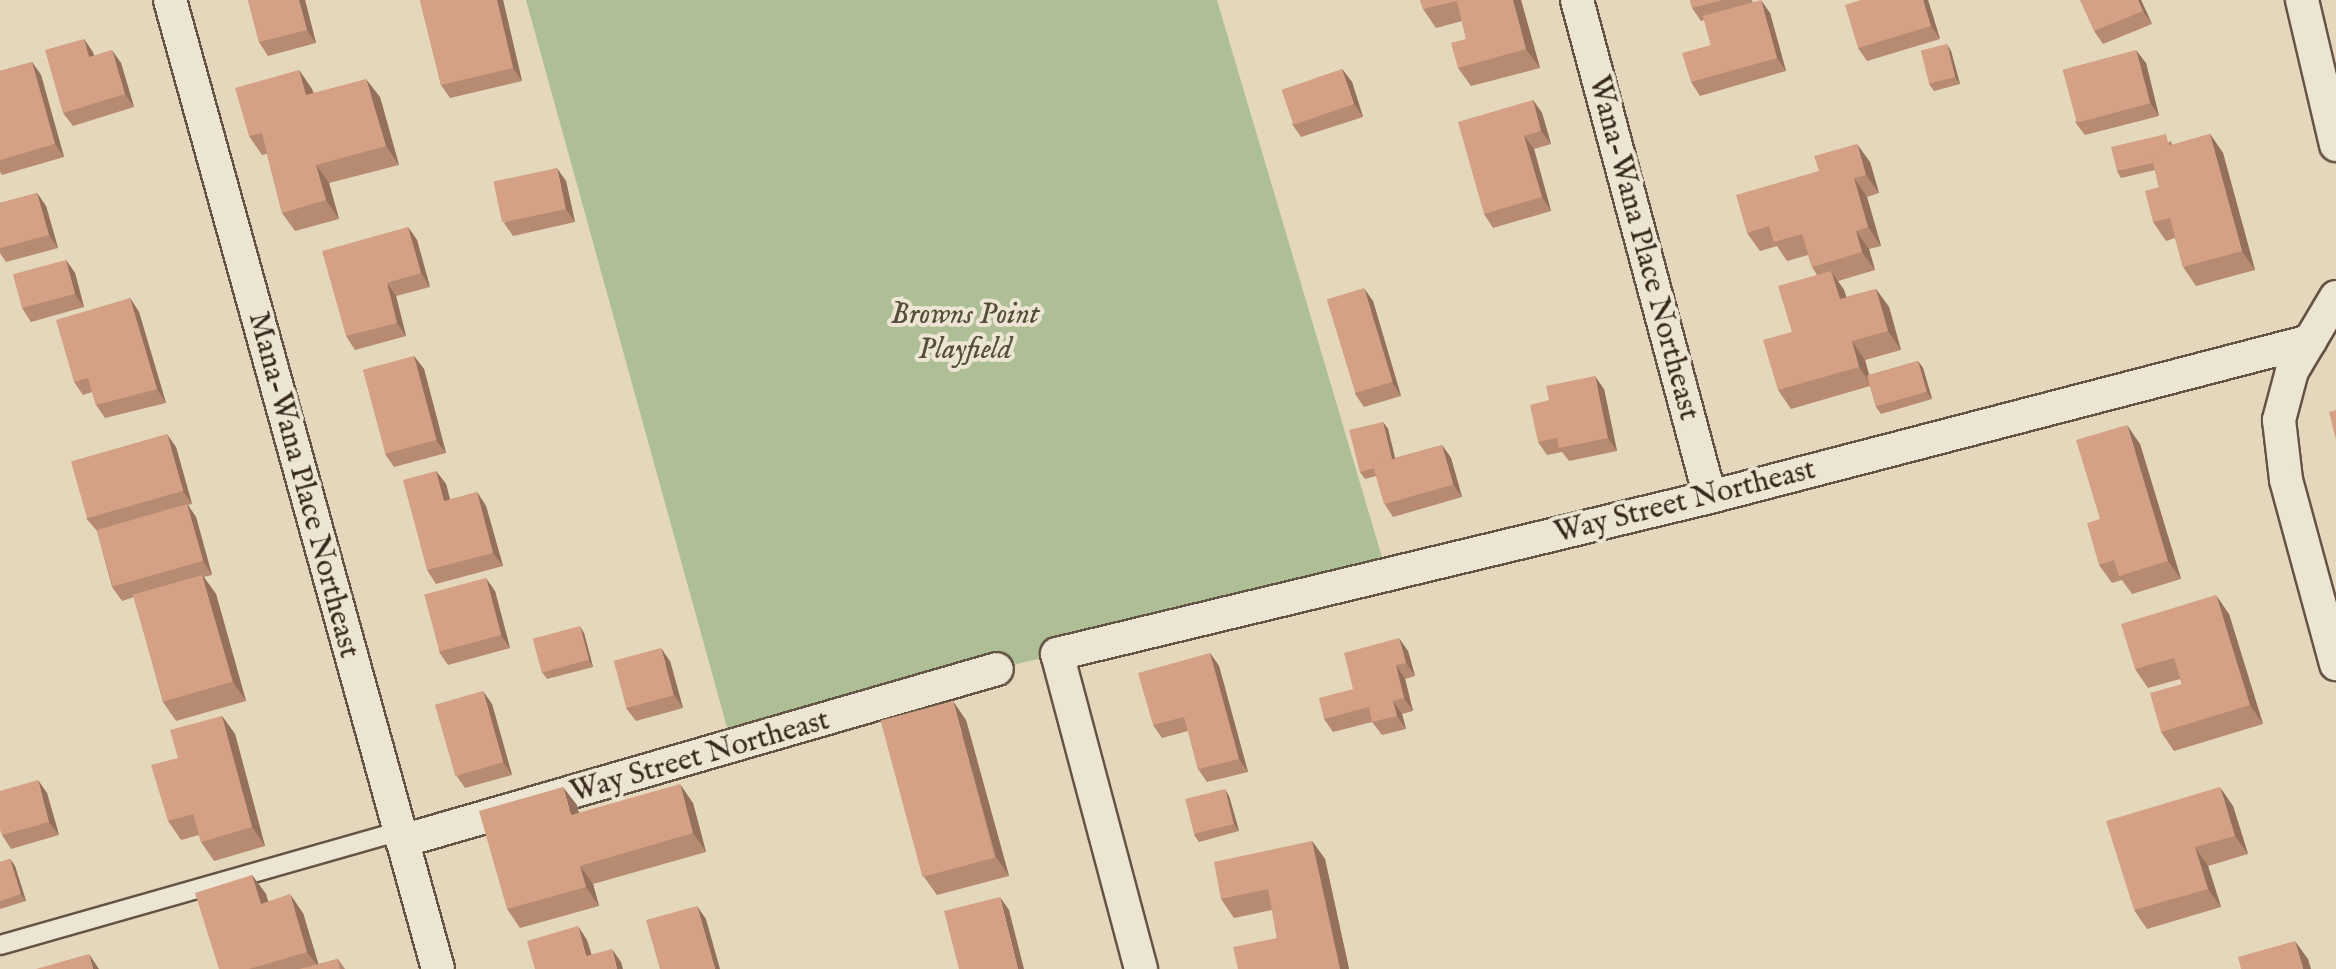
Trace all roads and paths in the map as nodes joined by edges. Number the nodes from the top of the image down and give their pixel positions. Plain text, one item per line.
1 (170, 0) edge
2 (1577, 0) edge
3 (2302, 0) edge
4 (2336, 146) edge
5 (2336, 297) edge
6 (2310, 341) junction
7 (1710, 497) junction
8 (2336, 664) edge
9 (997, 669) dead end
10 (400, 836) junction
11 (0, 944) edge
12 (438, 969) edge
13 (1141, 969) edge

1 - 10 street, Mana-Wana Place Northeast
2 - 7 street, Wana-Wana Place Northeast
3 - 4 street
5 - 6 street
6 - 7 street, Way Street Northeast
6 - 8 street
7 - 13 street, Way Street Northeast
9 - 10 street, Way Street Northeast
10 - 11 lane, Way Street Northeast
10 - 12 street, Mana-Wana Place Northeast

